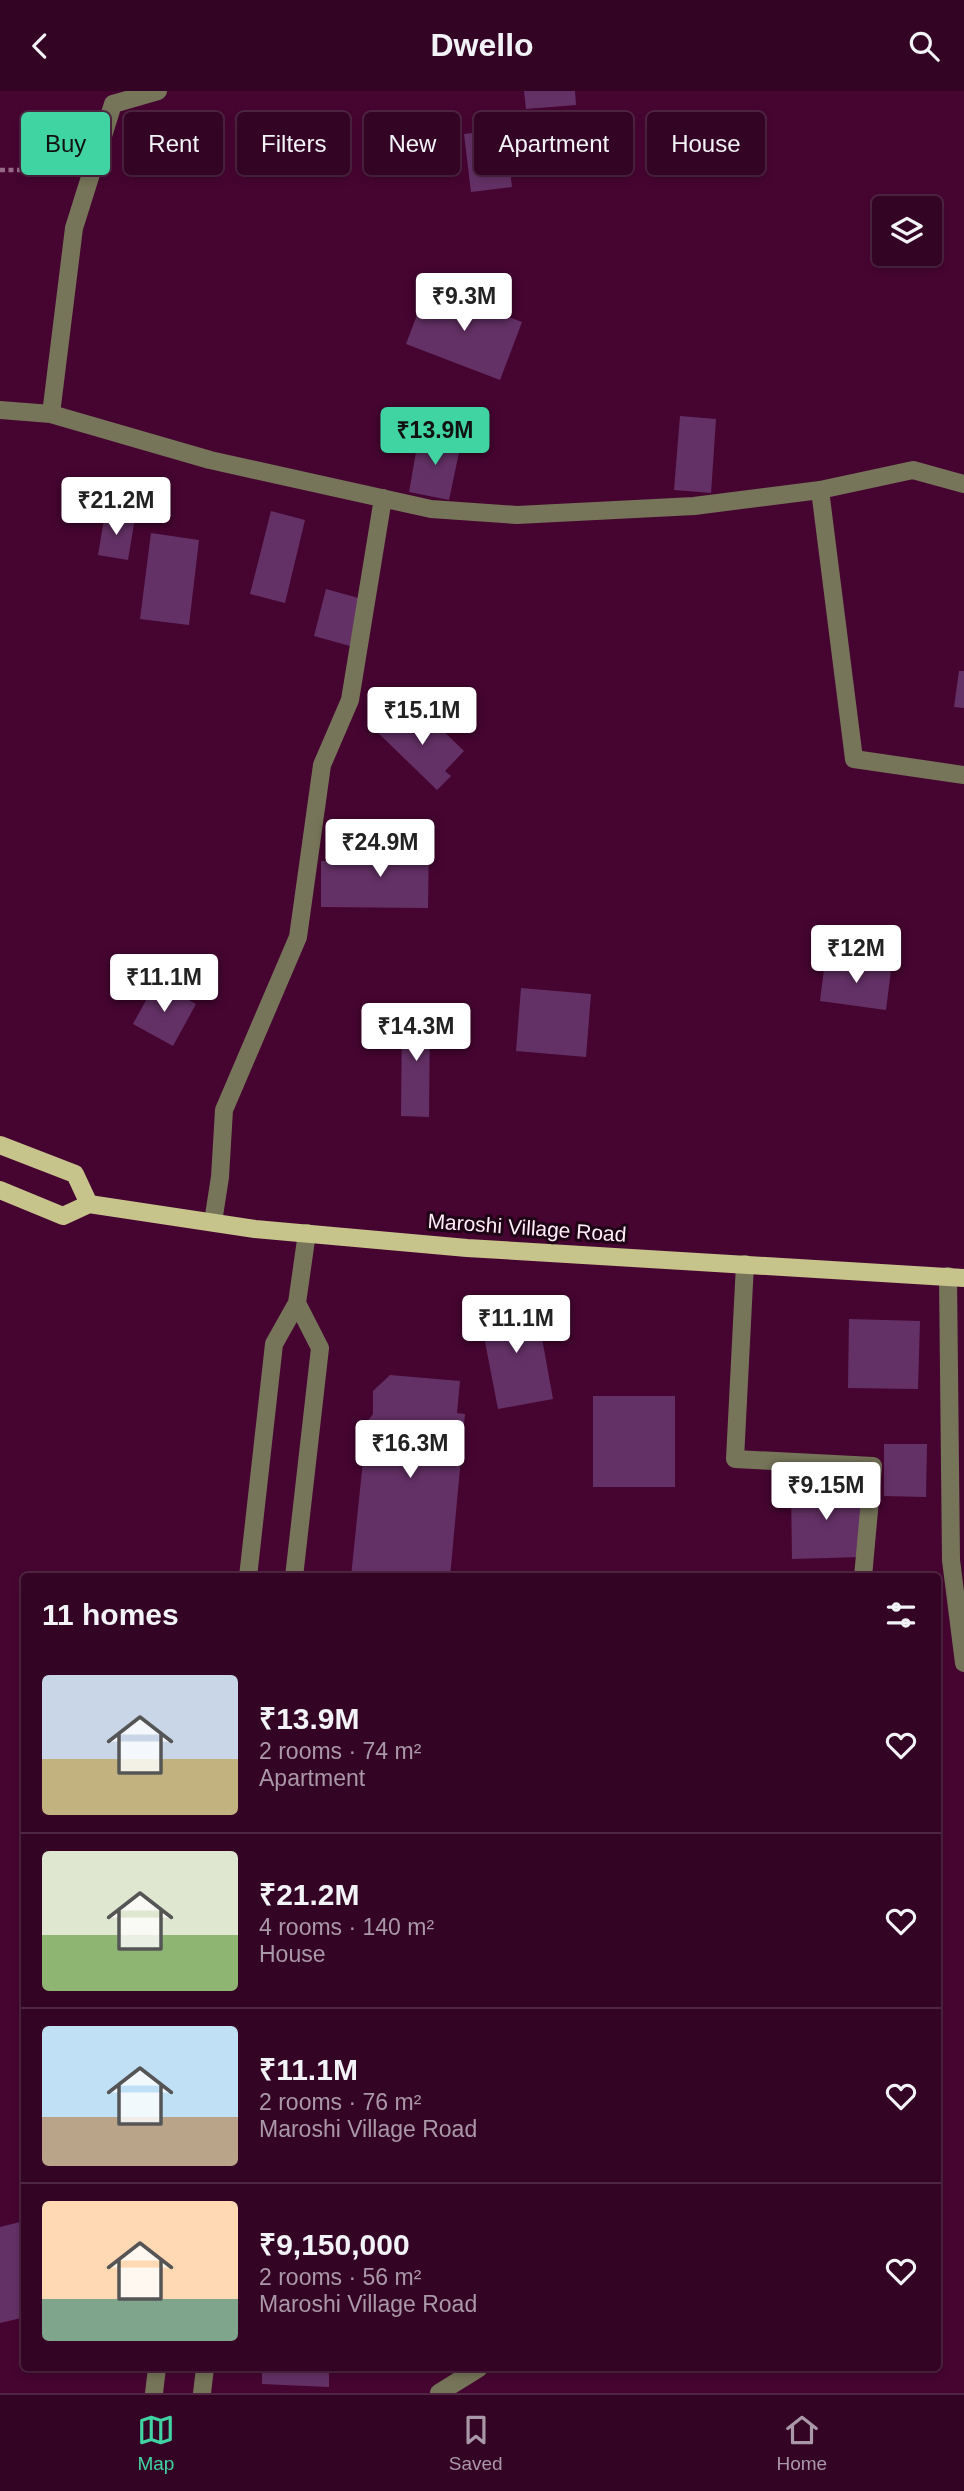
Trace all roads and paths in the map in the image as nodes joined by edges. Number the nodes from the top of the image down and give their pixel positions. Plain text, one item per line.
1 (158, 91) edge
2 (110, 113) edge
3 (0, 170) edge
4 (21, 170) edge
5 (90, 175) edge
6 (0, 410) edge
7 (51, 414) junction
8 (964, 484) edge
9 (820, 490) junction
10 (383, 498) junction
11 (964, 775) edge
12 (0, 1145) edge
13 (0, 1190) edge
14 (89, 1204) junction
15 (213, 1222) junction
16 (307, 1233) junction
17 (745, 1264) junction
18 (956, 1277) edge
19 (298, 1303) junction
20 (248, 1573) edge
21 (294, 1573) edge
22 (863, 1573) edge
23 (964, 1663) edge
24 (157, 2371) edge
25 (205, 2371) edge
26 (474, 2371) edge
27 (154, 2393) edge
28 (202, 2393) edge
29 (439, 2393) edge

1 - 2 street
3 - 4 path
5 - 7 street
6 - 7 street
7 - 10 street
8 - 9 street
9 - 10 street
9 - 11 street
10 - 15 street
12 - 14 main road
13 - 14 main road, Maroshi Village Road
14 - 15 main road, Maroshi Village Road
15 - 16 main road, Maroshi Village Road
16 - 17 main road, Maroshi Village Road
16 - 19 street
17 - 18 main road, Maroshi Village Road
17 - 22 street
18 - 23 street
19 - 20 street
19 - 21 street
24 - 27 street
25 - 28 street
26 - 29 street

